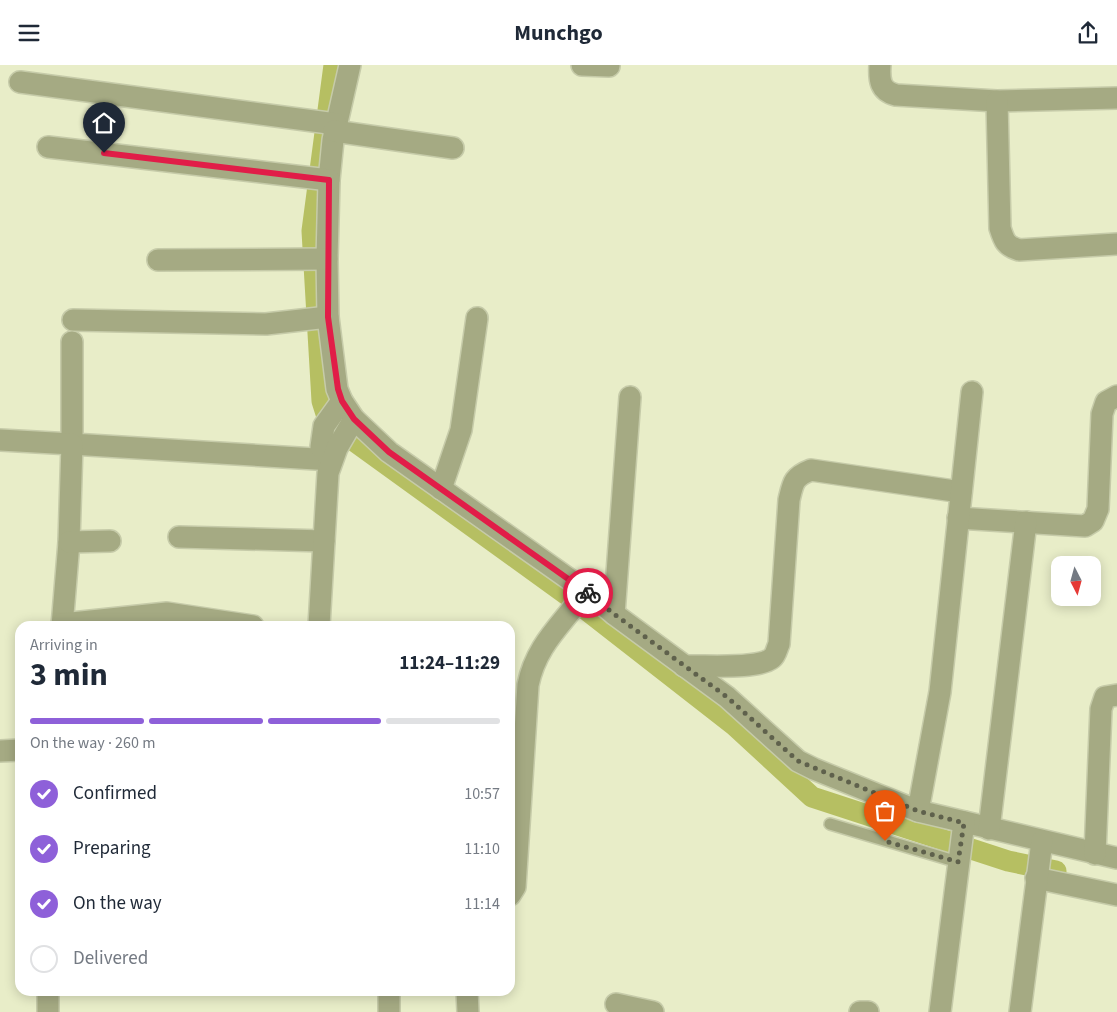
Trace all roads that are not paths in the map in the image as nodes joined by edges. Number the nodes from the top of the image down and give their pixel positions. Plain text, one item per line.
1 (350, 65) edge
2 (582, 65) edge
3 (880, 65) edge
4 (609, 66) dead end
5 (20, 82) dead end
6 (1117, 98) edge
7 (997, 101) junction
8 (329, 125) junction
9 (48, 147) dead end
10 (452, 148) dead end
11 (320, 179) junction
12 (1117, 244) edge
13 (316, 259) junction
14 (158, 260) dead end
15 (319, 318) junction
16 (477, 318) dead end
17 (74, 320) dead end
18 (72, 342) dead end
19 (972, 392) dead end
20 (1117, 396) edge
21 (630, 397) dead end
22 (342, 401) junction
23 (351, 422) junction
24 (0, 440) edge
25 (72, 444) junction
26 (334, 454) junction
27 (441, 489) junction
28 (961, 492) junction
29 (958, 518) junction
30 (1026, 522) junction
31 (178, 537) dead end
32 (110, 541) dead end
33 (324, 541) junction
34 (69, 542) junction
35 (578, 601) junction
36 (614, 614) junction
37 (62, 621) edge
38 (97, 621) edge
39 (220, 621) edge
40 (319, 621) edge
41 (684, 666) junction
42 (1117, 695) edge
43 (15, 750) edge
44 (0, 751) edge
45 (918, 811) junction
46 (830, 825) dead end
47 (989, 829) junction
48 (961, 843) junction
49 (1096, 853) junction
50 (1117, 859) edge
51 (1039, 860) junction
52 (515, 887) edge
53 (1117, 895) edge
54 (48, 996) edge
55 (389, 996) edge
56 (467, 996) edge
57 (616, 1004) dead end
58 (48, 1012) edge
59 (389, 1012) edge
60 (468, 1012) edge
61 (653, 1012) edge
62 (860, 1012) edge
63 (868, 1012) edge
64 (940, 1012) edge
65 (1020, 1012) edge

1 - 8 street
2 - 4 street
3 - 7 street
5 - 8 street
6 - 7 street
7 - 12 street
8 - 10 street
8 - 11 street
9 - 11 street
11 - 13 street
13 - 14 street
13 - 15 street
15 - 17 street
15 - 22 street
16 - 27 street
18 - 25 street
19 - 28 street
20 - 30 street
21 - 36 street
22 - 23 street
22 - 26 street
23 - 26 street
23 - 27 street
24 - 25 street
25 - 26 street
25 - 34 street
26 - 33 street
27 - 35 street
28 - 29 street
28 - 41 street
29 - 30 street
29 - 45 street
30 - 47 street
31 - 33 street
32 - 34 street
33 - 40 street
34 - 37 street
35 - 36 street
35 - 52 street
36 - 41 street
38 - 39 street
41 - 45 street
42 - 49 street
43 - 44 street
45 - 48 street
46 - 48 lane
47 - 48 street
47 - 51 street
48 - 64 street
49 - 50 street
49 - 51 street
51 - 53 street
51 - 65 street
54 - 58 street
55 - 59 street
56 - 60 street
57 - 61 street
62 - 63 street

